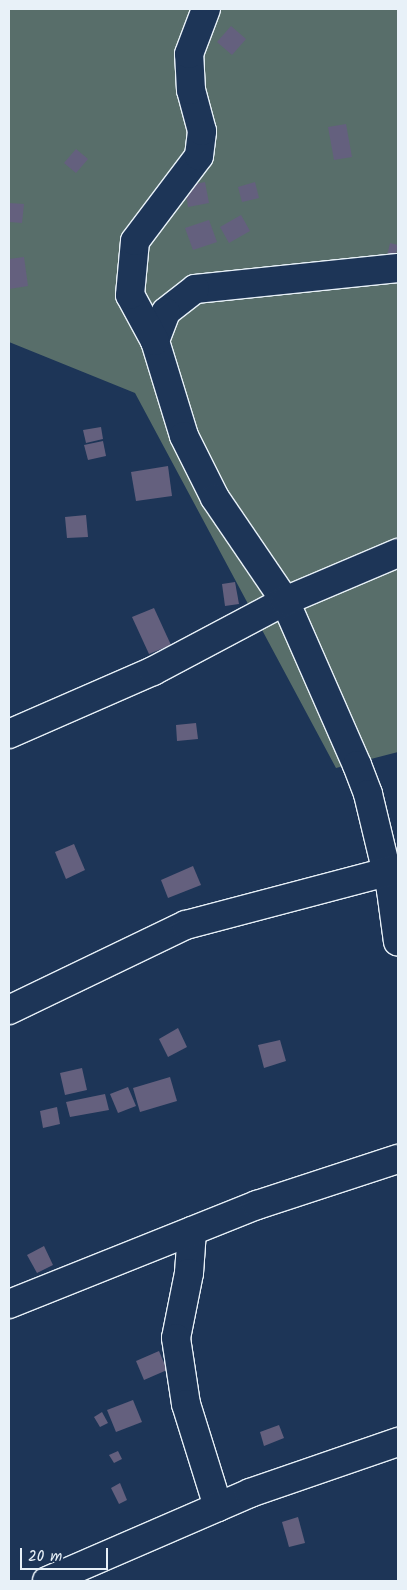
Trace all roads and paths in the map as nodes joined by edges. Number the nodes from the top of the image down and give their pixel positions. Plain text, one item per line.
1 (206, 9) edge
2 (398, 268) edge
3 (155, 341) junction
4 (398, 553) edge
5 (284, 601) junction
6 (9, 734) edge
7 (393, 870) edge
8 (398, 942) edge
9 (9, 1010) edge
10 (398, 1159) edge
11 (192, 1231) junction
12 (9, 1304) edge
13 (398, 1442) edge
14 (218, 1507) junction
15 (48, 1581) edge

1 - 3 street
2 - 3 street
3 - 5 street
4 - 5 street
5 - 6 street
5 - 7 street
7 - 8 street
7 - 9 street
10 - 11 street
11 - 12 street
11 - 14 street
13 - 14 street
14 - 15 street

